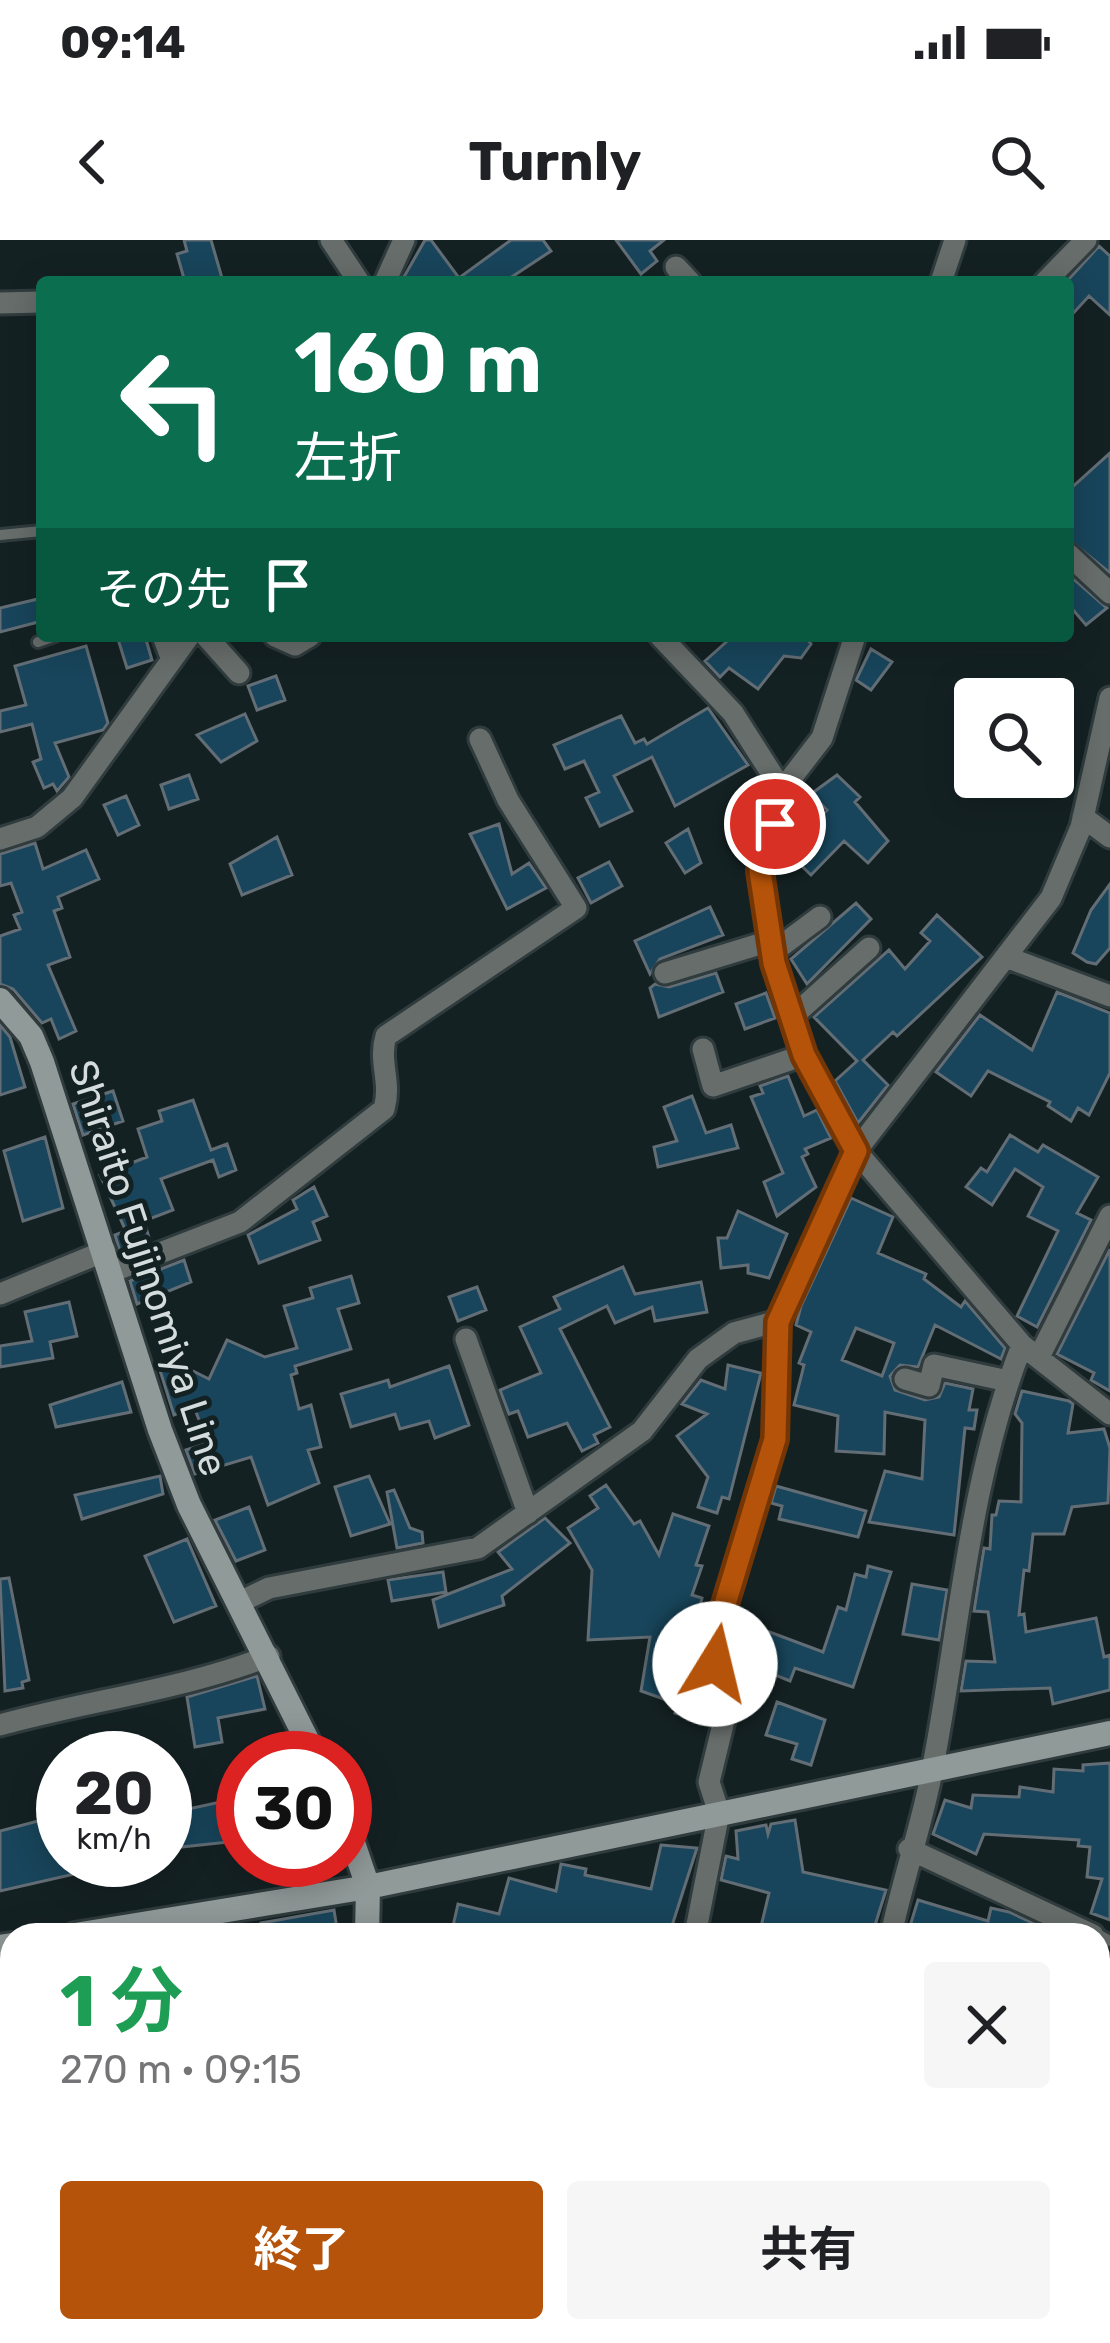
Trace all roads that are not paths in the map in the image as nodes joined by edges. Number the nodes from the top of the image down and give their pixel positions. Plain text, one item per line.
1 (331, 240) edge
2 (404, 240) edge
3 (955, 240) edge
4 (1086, 240) edge
5 (354, 276) edge
6 (389, 276) edge
7 (942, 276) edge
8 (1051, 276) edge
9 (36, 302) edge
10 (0, 303) edge
11 (36, 532) edge
12 (0, 535) edge
13 (1074, 560) edge
14 (1110, 593) edge
15 (165, 642) edge
16 (185, 642) edge
17 (211, 642) edge
18 (666, 642) edge
19 (854, 642) edge
20 (172, 660) junction
21 (239, 673) dead end
22 (1110, 698) edge
23 (480, 739) dead end
24 (782, 790) junction
25 (1083, 817) junction
26 (1110, 837) edge
27 (0, 838) edge
28 (820, 916) dead end
29 (773, 946) junction
30 (869, 947) dead end
31 (1006, 957) junction
32 (665, 973) dead end
33 (1110, 996) edge
34 (0, 1000) edge
35 (792, 1017) junction
36 (703, 1049) dead end
37 (804, 1055) junction
38 (856, 1151) junction
39 (1110, 1216) edge
40 (108, 1261) junction
41 (0, 1294) edge
42 (778, 1322) junction
43 (466, 1339) dead end
44 (1030, 1351) junction
45 (905, 1379) dead end
46 (1008, 1381) junction
47 (1110, 1414) edge
48 (528, 1513) junction
49 (240, 1602) junction
50 (269, 1656) junction
51 (0, 1725) edge
52 (304, 1731) edge
53 (1110, 1733) edge
54 (933, 1769) junction
55 (719, 1814) junction
56 (909, 1849) junction
57 (372, 1886) edge
58 (368, 1887) joint
59 (148, 1923) edge
60 (367, 1923) edge
61 (697, 1923) edge
62 (894, 1923) edge
63 (1071, 1923) edge

1 - 5 street
2 - 6 street
3 - 7 street
4 - 8 street
9 - 10 street
11 - 12 lane
13 - 14 street
15 - 20 street
16 - 20 street
17 - 21 street
18 - 24 street
19 - 24 street
20 - 27 street
22 - 25 street
23 - 40 street
24 - 29 street
25 - 26 street
25 - 31 street
28 - 29 street
29 - 32 street
29 - 35 street
30 - 35 street
31 - 33 street
31 - 38 street
34 - 40 street, Shiraito Fujinomiya Line
35 - 37 street
36 - 37 street
37 - 38 street
38 - 42 street
38 - 44 street
39 - 44 street
40 - 41 street
40 - 49 street, Shiraito Fujinomiya Line
42 - 48 street
42 - 55 street
43 - 48 street
44 - 46 street
44 - 47 street
45 - 46 street
46 - 54 street
48 - 49 street
49 - 50 street, Shiraito Fujinomiya Line
50 - 51 street
50 - 52 street, Shiraito Fujinomiya Line
53 - 54 street
54 - 55 street
54 - 56 street
55 - 57 street
55 - 61 street
56 - 62 street
56 - 63 street
58 - 59 street
58 - 60 street

